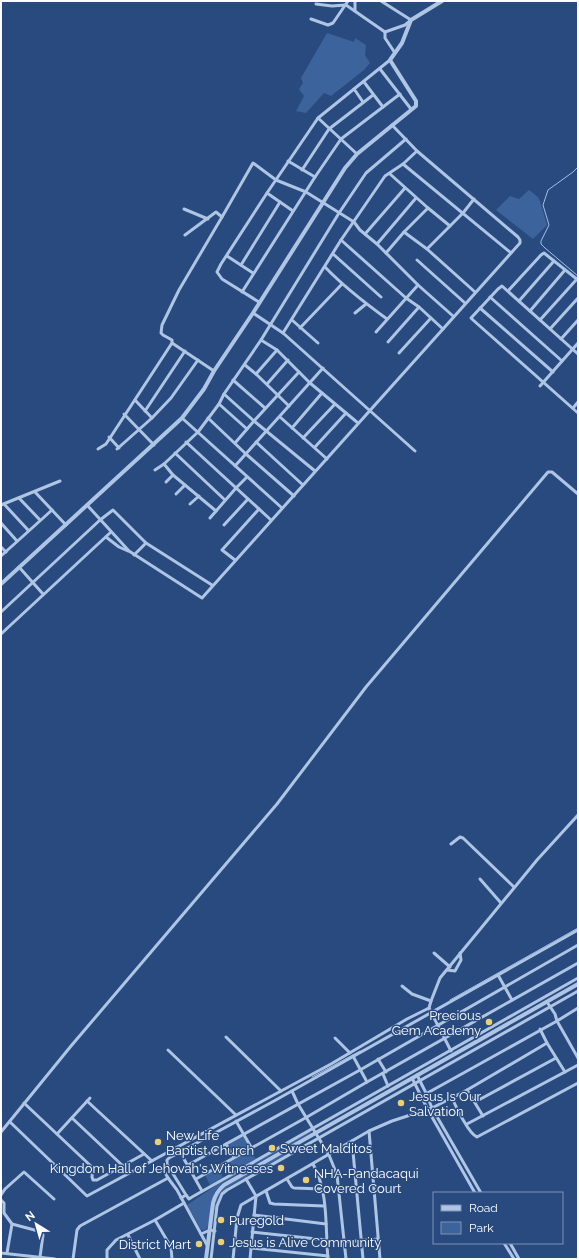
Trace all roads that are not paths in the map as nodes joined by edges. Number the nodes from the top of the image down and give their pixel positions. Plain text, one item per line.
1 (355, 1) edge
2 (381, 1) edge
3 (441, 1) edge
4 (347, 3) edge
5 (316, 4) dead end
6 (355, 11) junction
7 (311, 19) dead end
8 (411, 20) junction
9 (385, 32) junction
10 (395, 53) junction
11 (390, 60) junction
12 (380, 69) junction
13 (364, 82) junction
14 (354, 90) junction
15 (400, 94) junction
16 (374, 95) junction
17 (363, 102) junction
18 (383, 107) junction
19 (411, 109) junction
20 (318, 118) junction
21 (392, 125) junction
22 (329, 129) junction
23 (341, 139) junction
24 (406, 139) junction
25 (417, 151) junction
26 (357, 154) junction
27 (288, 161) junction
28 (403, 164) junction
29 (302, 170) junction
30 (390, 174) junction
31 (315, 177) junction
32 (276, 180) junction
33 (405, 188) junction
34 (306, 192) junction
35 (267, 193) junction
36 (416, 198) junction
37 (474, 199) junction
38 (280, 202) junction
39 (322, 203) junction
40 (428, 208) junction
41 (184, 209) dead end
42 (293, 211) junction
43 (339, 213) junction
44 (463, 213) junction
45 (222, 217) junction
46 (208, 219) junction
47 (354, 222) junction
48 (450, 226) junction
49 (404, 232) junction
50 (366, 234) junction
51 (185, 236) dead end
52 (341, 240) junction
53 (377, 244) junction
54 (427, 249) junction
55 (386, 253) junction
56 (511, 253) junction
57 (333, 254) junction
58 (227, 256) junction
59 (417, 260) dead end
60 (554, 261) junction
61 (241, 265) junction
62 (325, 267) junction
63 (565, 270) junction
64 (254, 273) junction
65 (577, 280) edge
66 (342, 284) junction
67 (418, 285) junction
68 (242, 292) junction
69 (476, 292) junction
70 (508, 292) junction
71 (381, 297) dead end
72 (406, 298) junction
73 (490, 298) junction
74 (578, 298) edge
75 (519, 301) junction
76 (259, 302) junction
77 (465, 303) junction
78 (366, 304) junction
79 (419, 307) junction
80 (480, 308) junction
81 (530, 311) junction
82 (253, 313) junction
83 (355, 313) dead end
84 (453, 316) junction
85 (431, 318) junction
86 (387, 319) junction
87 (292, 320) junction
88 (540, 320) junction
89 (578, 320) edge
90 (270, 324) junction
91 (300, 328) junction
92 (443, 329) junction
93 (550, 329) junction
94 (376, 332) dead end
95 (284, 333) junction
96 (561, 339) junction
97 (261, 340) junction
98 (388, 342) dead end
99 (172, 343) junction
100 (318, 343) dead end
101 (578, 343) edge
102 (573, 349) junction
103 (277, 350) junction
104 (185, 351) junction
105 (399, 353) dead end
106 (578, 354) edge
107 (198, 360) junction
108 (288, 360) junction
109 (562, 360) junction
110 (244, 366) junction
111 (323, 368) junction
112 (214, 371) junction
113 (298, 372) junction
114 (553, 372) junction
115 (256, 374) junction
116 (233, 380) junction
117 (543, 382) junction
118 (310, 383) junction
119 (267, 384) junction
120 (540, 386) dead end
121 (322, 393) junction
122 (224, 394) junction
123 (278, 395) junction
124 (135, 400) junction
125 (578, 402) edge
126 (219, 404) junction
127 (335, 404) junction
128 (290, 406) junction
129 (265, 408) junction
130 (572, 408) junction
131 (145, 411) junction
132 (369, 411) junction
133 (346, 413) junction
134 (578, 413) edge
135 (124, 414) junction
136 (280, 417) junction
137 (152, 418) junction
138 (182, 418) junction
139 (208, 418) junction
140 (254, 421) junction
141 (358, 423) junction
142 (292, 428) junction
143 (139, 429) junction
144 (247, 429) junction
145 (266, 431) junction
146 (198, 432) junction
147 (109, 437) junction
148 (303, 438) junction
149 (186, 442) junction
150 (256, 442) junction
151 (235, 443) junction
152 (154, 445) junction
153 (315, 447) junction
154 (98, 449) dead end
155 (415, 451) dead end
156 (175, 453) junction
157 (246, 454) junction
158 (327, 459) junction
159 (164, 464) junction
160 (235, 466) junction
161 (155, 470) dead end
162 (315, 471) junction
163 (174, 475) junction
164 (247, 477) junction
165 (60, 481) dead end
166 (166, 482) dead end
167 (303, 484) junction
168 (185, 485) junction
169 (236, 488) junction
170 (35, 492) junction
171 (176, 494) dead end
172 (578, 494) edge
173 (200, 496) junction
174 (294, 496) junction
175 (19, 498) junction
176 (248, 499) junction
177 (225, 500) junction
178 (3, 504) edge
179 (190, 504) dead end
180 (87, 505) junction
181 (282, 508) junction
182 (259, 509) junction
183 (52, 510) junction
184 (216, 511) junction
185 (210, 518) dead end
186 (40, 520) junction
187 (100, 520) junction
188 (270, 520) junction
189 (1, 523) edge
190 (66, 525) junction
191 (224, 526) dead end
192 (28, 530) junction
193 (111, 532) junction
194 (106, 537) junction
195 (17, 541) junction
196 (146, 543) junction
197 (1, 547) edge
198 (129, 551) junction
199 (6, 552) junction
200 (134, 555) junction
201 (1, 556) edge
202 (235, 560) junction
203 (20, 567) junction
204 (34, 582) junction
205 (1, 584) edge
206 (212, 585) junction
207 (43, 594) junction
208 (1, 612) edge
209 (1, 634) edge
210 (578, 816) edge
211 (451, 844) dead end
212 (480, 879) dead end
213 (514, 887) junction
214 (501, 903) junction
215 (578, 930) edge
216 (578, 945) edge
217 (434, 953) dead end
218 (460, 953) junction
219 (578, 964) edge
220 (449, 968) junction
221 (498, 975) junction
222 (578, 978) edge
223 (578, 984) edge
224 (402, 986) dead end
225 (505, 987) junction
226 (578, 991) edge
227 (512, 1000) junction
228 (430, 1001) junction
229 (547, 1002) junction
230 (551, 1006) junction
231 (429, 1008) junction
232 (577, 1008) edge
233 (431, 1012) junction
234 (578, 1014) edge
235 (557, 1021) junction
236 (438, 1025) junction
237 (540, 1029) junction
238 (226, 1037) dead end
239 (335, 1038) dead end
240 (445, 1038) junction
241 (547, 1043) junction
242 (168, 1050) dead end
243 (452, 1051) junction
244 (352, 1055) junction
245 (556, 1058) junction
246 (578, 1058) edge
247 (378, 1059) junction
248 (578, 1065) edge
249 (360, 1070) junction
250 (564, 1072) junction
251 (384, 1073) junction
252 (417, 1075) junction
253 (412, 1078) junction
254 (420, 1081) junction
255 (367, 1082) junction
256 (415, 1083) junction
257 (578, 1083) edge
258 (388, 1086) junction
259 (467, 1090) junction
260 (281, 1091) junction
261 (292, 1091) junction
262 (426, 1093) junction
263 (422, 1096) junction
264 (90, 1098) dead end
265 (452, 1098) junction
266 (87, 1101) junction
267 (475, 1102) junction
268 (24, 1103) junction
269 (298, 1104) junction
270 (432, 1108) junction
271 (428, 1110) junction
272 (236, 1115) junction
273 (483, 1116) junction
274 (307, 1117) junction
275 (72, 1118) junction
276 (236, 1121) junction
277 (10, 1122) junction
278 (467, 1124) junction
279 (315, 1131) junction
280 (369, 1131) junction
281 (1, 1132) edge
282 (57, 1134) junction
283 (244, 1134) junction
284 (319, 1138) junction
285 (352, 1141) junction
286 (226, 1144) junction
287 (251, 1147) junction
288 (180, 1152) junction
289 (144, 1154) junction
290 (329, 1155) junction
291 (234, 1157) junction
292 (152, 1161) junction
293 (313, 1164) junction
294 (188, 1165) junction
295 (123, 1166) junction
296 (163, 1169) dead end
297 (168, 1178) junction
298 (196, 1178) junction
299 (246, 1179) junction
300 (287, 1179) junction
301 (323, 1190) junction
302 (202, 1191) junction
303 (266, 1191) junction
304 (474, 1192) edge
305 (480, 1192) edge
306 (1, 1195) edge
307 (186, 1195) junction
308 (256, 1196) junction
309 (181, 1198) junction
310 (54, 1199) dead end
311 (1, 1200) edge
312 (184, 1203) junction
313 (324, 1206) junction
314 (254, 1215) junction
315 (155, 1220) junction
316 (12, 1224) junction
317 (326, 1224) junction
318 (212, 1230) junction
319 (252, 1232) junction
320 (201, 1234) junction
321 (128, 1235) junction
322 (378, 1239) junction
323 (326, 1240) junction
324 (361, 1240) junction
325 (344, 1242) junction
326 (505, 1244) edge
327 (511, 1244) edge
328 (208, 1246) junction
329 (251, 1248) junction
330 (1, 1253) edge
331 (7, 1253) junction
332 (40, 1257) junction
333 (328, 1258) edge
334 (55, 1259) edge
335 (73, 1259) edge
336 (107, 1259) edge
337 (140, 1259) edge
338 (172, 1259) edge
339 (208, 1259) edge
340 (232, 1259) edge
341 (250, 1259) edge
342 (346, 1259) edge
343 (363, 1259) edge
344 (380, 1259) edge
345 (514, 1259) edge
346 (519, 1259) edge

1 - 6 street
2 - 8 street
3 - 8 street
4 - 5 street
4 - 6 street
4 - 7 street
6 - 9 street
8 - 9 street
8 - 10 street
9 - 10 street
10 - 11 street
11 - 12 street
11 - 19 street
12 - 13 street
12 - 15 street
13 - 14 street
13 - 16 street
14 - 17 street
14 - 20 street
15 - 18 street
15 - 19 street
16 - 17 street
16 - 18 street
17 - 22 street
18 - 23 street
19 - 21 street
20 - 22 street
20 - 27 street
21 - 24 street
21 - 26 street
22 - 23 street
22 - 29 street
23 - 26 street
23 - 31 street
24 - 25 street
24 - 43 street
25 - 28 street
25 - 37 street
26 - 39 street
27 - 29 street
27 - 32 street
28 - 30 street
28 - 44 street
29 - 31 street
30 - 33 street
30 - 47 street
31 - 34 street
32 - 34 street
32 - 35 street
32 - 45 street
33 - 36 street
33 - 50 street
34 - 39 street
34 - 42 street
35 - 38 street
35 - 58 street
36 - 40 street
36 - 53 street
37 - 44 street
37 - 56 street
38 - 42 street
38 - 61 street
39 - 43 street
39 - 76 street
40 - 48 street
40 - 49 street
41 - 46 street
42 - 64 street
43 - 47 street
43 - 90 street
44 - 48 street
44 - 56 street
45 - 46 street
45 - 99 street
46 - 51 street
47 - 50 street
47 - 52 street
48 - 54 street
49 - 54 street
49 - 55 street
50 - 53 street
52 - 57 street
52 - 72 street
53 - 55 street
54 - 69 street
55 - 67 street
56 - 69 street
57 - 62 street
57 - 71 street
58 - 61 street
58 - 68 street
59 - 77 street
60 - 63 street
60 - 70 street
60 - 75 street
61 - 64 street
62 - 66 street
62 - 87 street
63 - 65 street
63 - 81 street
64 - 68 street
65 - 88 street
66 - 78 street
66 - 91 street
67 - 72 street
67 - 84 street
68 - 76 street
69 - 77 street
70 - 73 street
70 - 75 street
72 - 79 street
72 - 86 street
73 - 80 street
73 - 109 street
74 - 93 street
75 - 81 street
76 - 82 street
77 - 84 street
78 - 83 street
78 - 86 street
79 - 85 street
79 - 98 street
80 - 114 street
80 - 117 street
81 - 88 street
82 - 90 street
82 - 112 street
84 - 92 street
85 - 92 street
85 - 105 street
86 - 94 street
87 - 91 street
87 - 95 street
88 - 93 street
89 - 96 street
90 - 95 street
90 - 97 street
91 - 100 street
92 - 132 street
93 - 96 street
95 - 111 street
96 - 102 street
97 - 103 street
97 - 110 street
99 - 104 street
99 - 124 street
101 - 102 street
102 - 106 street
102 - 109 street
103 - 108 street
103 - 115 street
104 - 107 street
104 - 131 street
107 - 112 street
107 - 137 street
108 - 113 street
108 - 119 street
109 - 114 street
110 - 115 street
110 - 116 street
111 - 118 street
111 - 132 street
112 - 138 street
113 - 118 street
113 - 123 street
114 - 117 street
115 - 119 street
116 - 122 street
116 - 129 street
117 - 120 street
117 - 130 street
118 - 121 street
118 - 128 street
119 - 123 street
121 - 127 street
121 - 142 street
122 - 126 street
122 - 140 street
123 - 128 street
123 - 129 street
124 - 131 street
124 - 135 street
125 - 130 street
126 - 139 street
126 - 144 street
127 - 133 street
127 - 148 street
128 - 136 street
129 - 140 street
130 - 134 street
131 - 137 street
132 - 141 street
132 - 155 street
133 - 141 street
133 - 153 street
135 - 143 street
135 - 147 street
136 - 142 street
136 - 145 street
137 - 143 street
138 - 146 street
138 - 152 street
139 - 146 street
139 - 151 street
140 - 144 street
140 - 145 street
141 - 158 street
142 - 148 street
143 - 147 street
143 - 152 street
144 - 151 street
145 - 150 street
145 - 162 street
146 - 149 street
146 - 160 street
147 - 154 street
148 - 153 street
149 - 156 street
149 - 169 street
150 - 157 street
150 - 167 street
151 - 157 street
152 - 180 street
153 - 158 street
156 - 159 street
156 - 177 street
157 - 160 street
157 - 174 street
158 - 162 street
159 - 161 street
159 - 163 street
160 - 164 street
162 - 167 street
163 - 166 street
163 - 168 street
164 - 169 street
164 - 181 street
165 - 170 street
167 - 174 street
168 - 171 street
168 - 173 street
169 - 176 street
169 - 177 street
170 - 175 street
170 - 183 street
172 - 268 street
173 - 179 street
173 - 184 street
174 - 181 street
175 - 178 street
175 - 186 street
176 - 182 street
176 - 191 street
177 - 184 street
178 - 192 street
180 - 187 street
180 - 190 street
181 - 188 street
182 - 188 street
182 - 202 street
183 - 186 street
183 - 190 street
184 - 185 street
186 - 192 street
187 - 193 street
187 - 196 street
187 - 204 street
188 - 202 street
189 - 195 street
190 - 203 street
192 - 195 street
193 - 194 street
193 - 198 street
194 - 198 street
194 - 207 street
195 - 199 street
196 - 200 street
196 - 206 street
197 - 199 street
198 - 200 street
199 - 201 street
200 - 206 street
202 - 206 street
203 - 204 street
203 - 205 street
204 - 207 street
204 - 208 street
207 - 209 street
210 - 213 street
211 - 213 street
212 - 214 street
213 - 214 street
214 - 218 street
215 - 221 street
216 - 225 street
217 - 220 street
218 - 220 street
218 - 220 street
219 - 227 street
220 - 228 street
221 - 225 street
221 - 233 street
222 - 243 street
223 - 229 street
224 - 228 street
225 - 227 street
225 - 236 street
226 - 230 street
227 - 240 street
228 - 231 street
229 - 230 street
229 - 252 street
230 - 235 street
230 - 254 street
231 - 233 street
231 - 244 street
232 - 234 street
232 - 235 street
233 - 236 street
233 - 244 street
235 - 237 street
235 - 246 street
236 - 240 street
236 - 247 street
237 - 241 street
237 - 262 street
238 - 260 street
239 - 244 street
240 - 243 street
240 - 251 street
241 - 245 street
241 - 259 street
242 - 272 street
243 - 258 street
244 - 249 street
244 - 260 street
244 - 261 street
245 - 250 street
245 - 267 street
247 - 249 street
247 - 251 street
248 - 250 street
249 - 255 street
249 - 269 street
250 - 273 street
251 - 255 street
251 - 258 street
252 - 253 street
252 - 254 street
253 - 256 street
253 - 279 street
254 - 256 street
254 - 262 street
255 - 274 street
256 - 263 street
256 - 284 street
257 - 278 street
258 - 279 street
259 - 265 street
259 - 267 street
260 - 272 street
261 - 269 street
261 - 276 street
262 - 263 street
262 - 270 street
263 - 271 street
264 - 266 street
265 - 270 street
265 - 278 street
266 - 275 street
266 - 289 street
267 - 273 street
268 - 277 street
268 - 282 street
269 - 274 street
269 - 283 street
270 - 271 street
270 - 305 street
271 - 280 street
271 - 304 street
272 - 292 street
273 - 278 street
274 - 279 street
274 - 287 street
275 - 282 street
275 - 295 street
276 - 283 street
276 - 288 street
277 - 281 street
277 - 292 street
279 - 284 street
279 - 302 street
279 - 318 street
280 - 285 street
280 - 322 street
282 - 295 street
283 - 286 street
283 - 287 street
284 - 290 street
284 - 299 street
285 - 290 street
285 - 324 street
286 - 291 street
286 - 294 street
287 - 291 street
288 - 294 street
288 - 307 street
289 - 292 street
289 - 295 street
290 - 293 street
290 - 325 street
291 - 298 street
293 - 300 street
293 - 301 street
294 - 298 street
296 - 297 street
297 - 309 street
297 - 335 street
298 - 302 street
299 - 308 street
299 - 318 street
300 - 301 street
300 - 303 street
301 - 313 street
302 - 307 street
303 - 308 street
303 - 313 street
306 - 310 street
307 - 309 street
308 - 314 street
308 - 340 street
309 - 312 street
311 - 316 street
312 - 315 street
312 - 320 street
313 - 317 street
314 - 317 street
314 - 319 street
315 - 321 street
315 - 338 street
316 - 331 street
316 - 332 street
317 - 323 street
318 - 320 street
318 - 328 street
318 - 339 street
319 - 323 street
319 - 329 street
320 - 328 street
321 - 336 street
321 - 337 street
322 - 324 street
322 - 344 street
323 - 333 street
324 - 325 street
324 - 343 street
325 - 342 street
326 - 345 street
327 - 346 street
328 - 339 street
329 - 333 street
329 - 341 street
330 - 331 street
331 - 332 street
332 - 334 street

